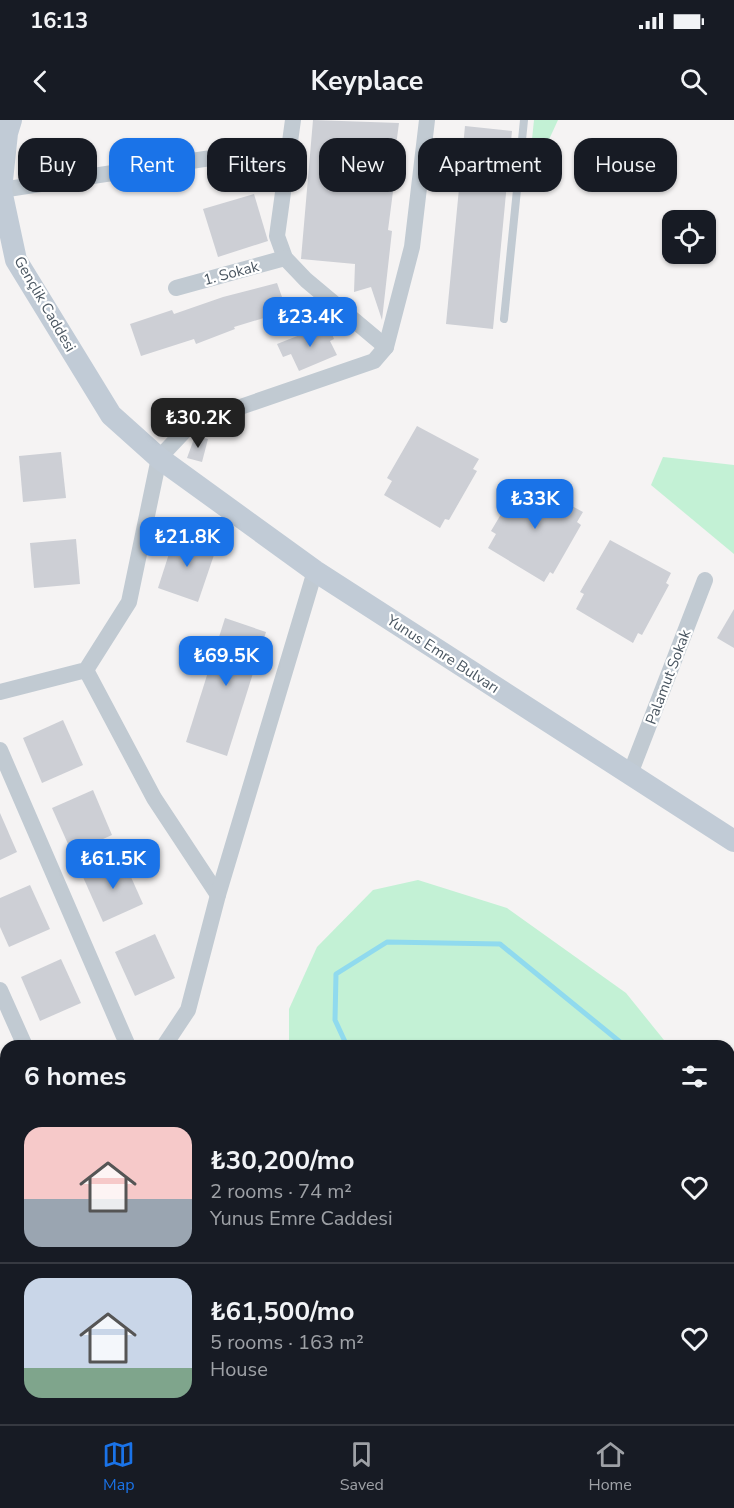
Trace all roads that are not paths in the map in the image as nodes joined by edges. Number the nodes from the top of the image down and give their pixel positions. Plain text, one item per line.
1 (11, 120) edge
2 (293, 120) edge
3 (427, 120) edge
4 (524, 120) edge
5 (291, 138) edge
6 (207, 159) edge
7 (1, 190) edge
8 (283, 192) edge
9 (285, 258) junction
10 (176, 288) dead end
11 (504, 319) dead end
12 (386, 347) junction
13 (159, 458) junction
14 (315, 572) junction
15 (705, 580) dead end
16 (86, 670) junction
17 (0, 693) edge
18 (0, 750) edge
19 (630, 774) junction
20 (734, 841) edge
21 (218, 895) junction
22 (0, 990) edge
23 (21, 1040) edge
24 (125, 1040) edge
25 (168, 1040) edge

1 - 7 street, Gençlik Caddesi
2 - 5 street
3 - 12 street
4 - 11 lane
6 - 7 street
7 - 13 street, Gençlik Caddesi
8 - 9 street
9 - 10 street, 1. Sokak
9 - 12 street
12 - 13 street
13 - 14 street, Yunus Emre Bulvarı
13 - 16 street
14 - 19 street, Yunus Emre Bulvarı
14 - 21 street
15 - 19 street, Palamut Sokak
16 - 17 street
16 - 21 street
18 - 24 street
19 - 20 street, Yunus Emre Bulvarı
21 - 25 street
22 - 23 street

